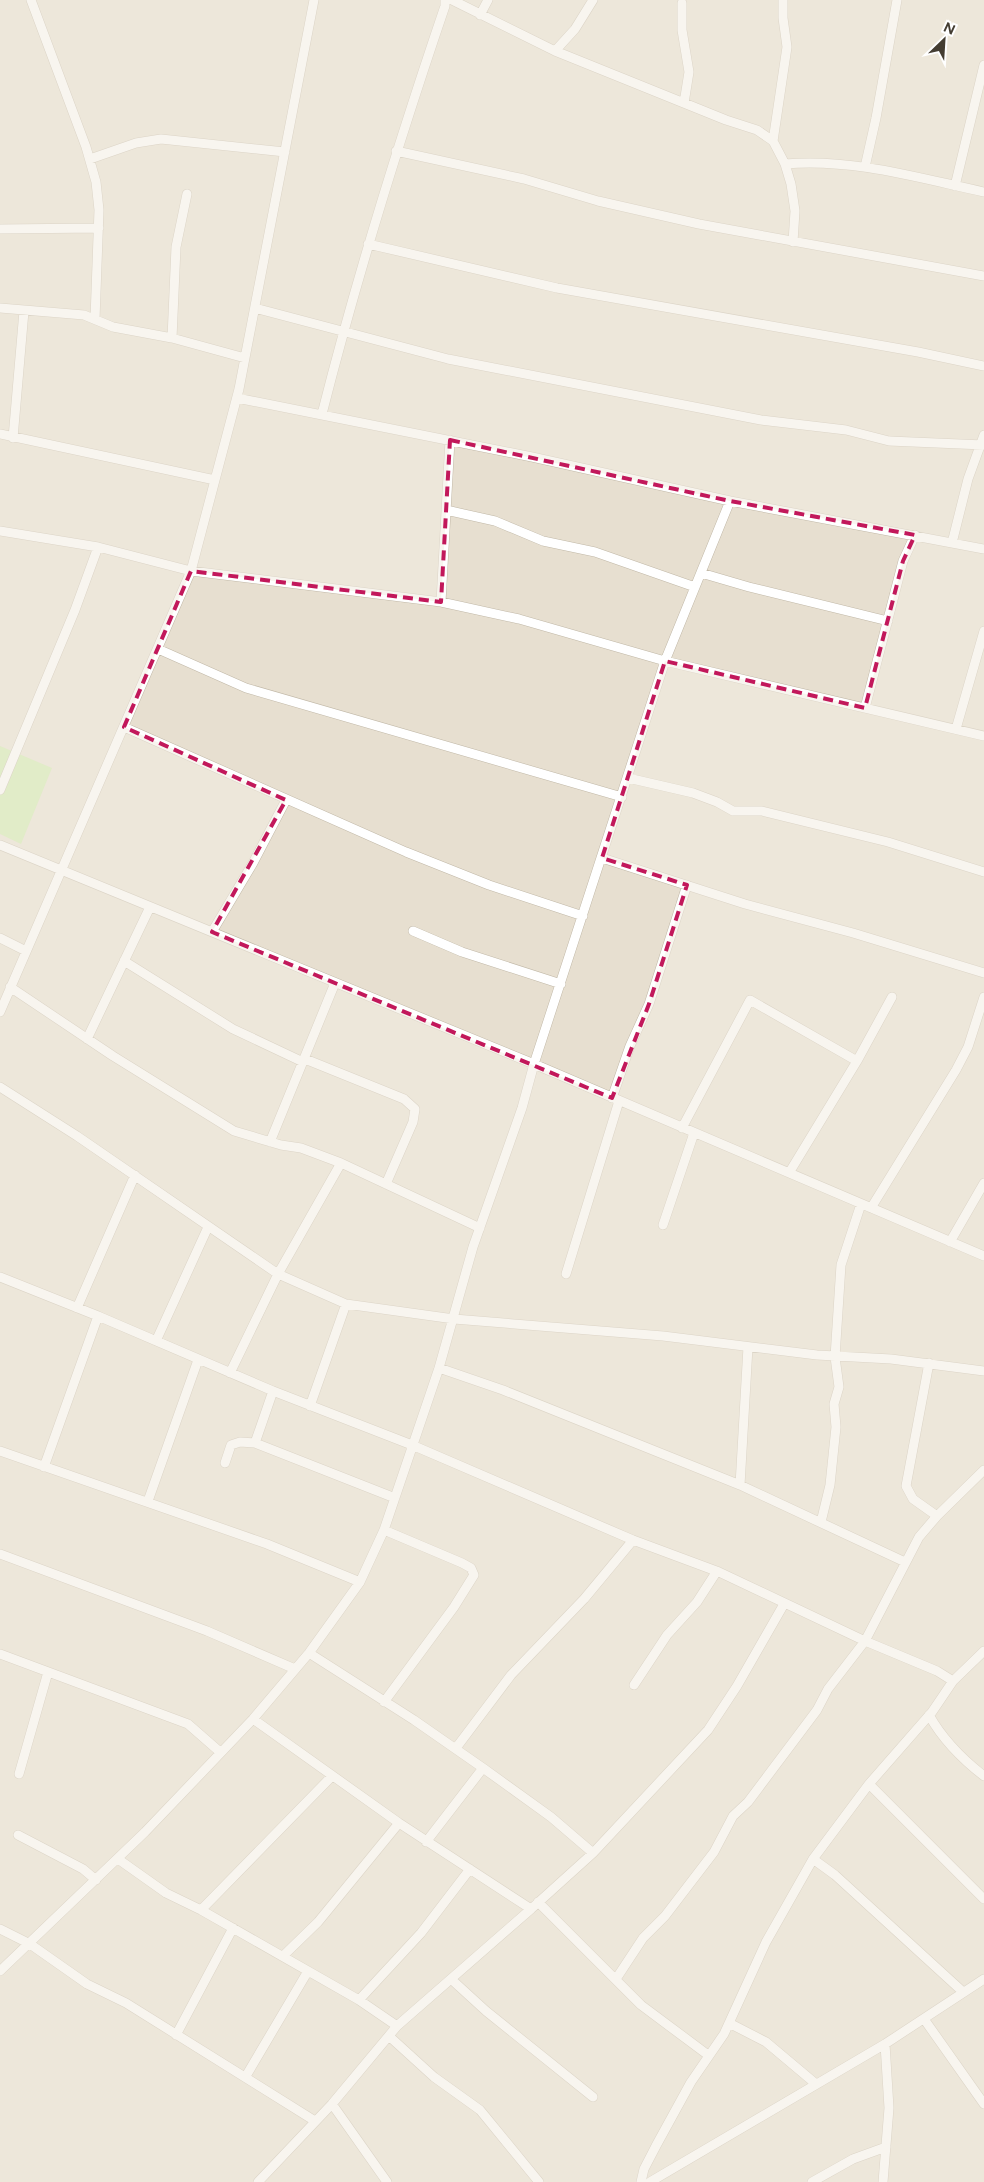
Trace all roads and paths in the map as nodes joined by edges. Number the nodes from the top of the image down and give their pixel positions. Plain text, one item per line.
1 (31, 0) edge
2 (314, 0) edge
3 (445, 0) edge
4 (452, 0) edge
5 (488, 0) edge
6 (593, 0) edge
7 (783, 0) edge
8 (896, 0) edge
9 (682, 3) dead end
10 (480, 15) junction
11 (554, 51) junction
12 (984, 65) edge
13 (684, 103) junction
14 (772, 141) junction
15 (396, 150) junction
16 (285, 152) junction
17 (90, 159) junction
18 (785, 164) junction
19 (865, 167) junction
20 (955, 186) junction
21 (984, 192) edge
22 (187, 194) dead end
23 (99, 228) junction
24 (0, 230) edge
25 (793, 242) junction
26 (368, 244) junction
27 (984, 276) edge
28 (0, 308) edge
29 (255, 308) junction
30 (24, 311) junction
31 (95, 319) junction
32 (343, 331) junction
33 (172, 338) junction
34 (245, 358) junction
35 (984, 366) edge
36 (237, 398) junction
37 (322, 414) junction
38 (0, 434) edge
39 (984, 435) edge
40 (13, 438) junction
41 (450, 440) junction
42 (982, 446) edge
43 (215, 480) junction
44 (730, 501) junction
45 (446, 510) junction
46 (0, 531) edge
47 (915, 535) junction
48 (952, 543) junction
49 (98, 547) junction
50 (984, 549) edge
51 (191, 571) junction
52 (701, 573) junction
53 (695, 587) junction
54 (440, 602) junction
55 (888, 620) junction
56 (984, 631) edge
57 (158, 649) junction
58 (665, 661) junction
59 (865, 708) junction
60 (124, 726) junction
61 (956, 730) junction
62 (984, 736) edge
63 (628, 778) junction
64 (0, 790) edge
65 (622, 797) junction
66 (286, 800) junction
67 (0, 845) edge
68 (602, 858) junction
69 (61, 870) junction
70 (984, 872) edge
71 (687, 885) junction
72 (150, 907) junction
73 (583, 916) junction
74 (413, 931) dead end
75 (212, 932) junction
76 (0, 938) edge
77 (26, 950) junction
78 (124, 961) junction
79 (984, 973) edge
80 (335, 983) junction
81 (561, 984) junction
82 (10, 987) junction
83 (892, 997) dead end
84 (984, 997) edge
85 (0, 1012) edge
86 (87, 1039) junction
87 (304, 1061) junction
88 (858, 1061) junction
89 (534, 1064) junction
90 (0, 1087) edge
91 (616, 1100) junction
92 (682, 1128) junction
93 (694, 1133) junction
94 (270, 1142) junction
95 (341, 1163) junction
96 (789, 1173) junction
97 (135, 1175) junction
98 (984, 1183) edge
99 (386, 1184) junction
100 (861, 1204) junction
101 (871, 1208) junction
102 (664, 1225) dead end
103 (208, 1227) junction
104 (480, 1228) junction
105 (950, 1242) junction
106 (984, 1256) edge
107 (278, 1274) junction
108 (566, 1274) dead end
109 (0, 1277) edge
110 (346, 1304) junction
111 (77, 1308) junction
112 (98, 1316) junction
113 (454, 1319) junction
114 (156, 1341) junction
115 (748, 1346) junction
116 (835, 1357) junction
117 (198, 1360) junction
118 (929, 1364) junction
119 (439, 1368) junction
120 (984, 1371) edge
121 (230, 1373) junction
122 (272, 1391) junction
123 (310, 1406) junction
124 (255, 1443) junction
125 (412, 1445) junction
126 (0, 1451) edge
127 (225, 1464) dead end
128 (44, 1467) junction
129 (984, 1470) edge
130 (740, 1485) junction
131 (395, 1498) junction
132 (148, 1501) junction
133 (937, 1516) junction
134 (821, 1522) junction
135 (384, 1530) junction
136 (633, 1540) junction
137 (0, 1554) edge
138 (905, 1562) junction
139 (717, 1571) junction
140 (360, 1582) junction
141 (784, 1604) junction
142 (865, 1641) junction
143 (309, 1653) junction
144 (984, 1653) edge
145 (0, 1654) edge
146 (295, 1669) junction
147 (48, 1672) junction
148 (953, 1681) junction
149 (634, 1685) dead end
150 (384, 1702) junction
151 (929, 1715) junction
152 (253, 1719) junction
153 (456, 1748) junction
154 (220, 1752) junction
155 (483, 1768) junction
156 (18, 1774) dead end
157 (332, 1776) junction
158 (984, 1776) edge
159 (869, 1784) junction
160 (399, 1823) junction
161 (18, 1835) dead end
162 (426, 1842) junction
163 (593, 1853) junction
164 (118, 1859) junction
165 (814, 1859) junction
166 (470, 1869) junction
167 (96, 1880) junction
168 (984, 1899) edge
169 (535, 1905) junction
170 (202, 1910) junction
171 (232, 1928) junction
172 (0, 1929) edge
173 (30, 1944) junction
174 (282, 1956) junction
175 (0, 1971) edge
176 (308, 1971) junction
177 (984, 1978) edge
178 (451, 1979) junction
179 (616, 1979) junction
180 (962, 1991) junction
181 (359, 2000) junction
182 (924, 2019) junction
183 (729, 2023) junction
184 (397, 2026) junction
185 (176, 2035) junction
186 (390, 2037) junction
187 (885, 2044) junction
188 (708, 2055) junction
189 (246, 2076) junction
190 (816, 2084) junction
191 (593, 2098) dead end
192 (332, 2104) junction
193 (984, 2104) edge
194 (315, 2121) junction
195 (886, 2147) junction
196 (655, 2181) edge
197 (258, 2182) edge
198 (386, 2182) edge
199 (540, 2182) edge
200 (641, 2182) edge
201 (812, 2182) edge
202 (883, 2182) edge

1 - 17 street
2 - 16 street
3 - 15 street
4 - 10 street
5 - 10 street
6 - 11 street
7 - 14 street
8 - 19 street
9 - 13 street
10 - 11 street
11 - 13 street
12 - 20 street
13 - 14 street
14 - 18 street
15 - 25 street
15 - 26 street
16 - 17 street
16 - 29 street
17 - 23 street
18 - 19 street
18 - 25 street
19 - 20 street
20 - 21 street
22 - 33 street
23 - 24 street
23 - 31 street
25 - 27 street
26 - 32 street
26 - 35 street
28 - 30 street
29 - 32 street
29 - 34 street
30 - 31 street
30 - 40 street
31 - 33 street
32 - 37 street
32 - 42 street
33 - 34 street
34 - 36 street
36 - 37 street
36 - 43 street
37 - 41 street
38 - 40 street
39 - 42 street
40 - 43 street
41 - 44 street
41 - 45 street
42 - 48 street
43 - 51 street
44 - 47 street
44 - 52 street
45 - 53 street
45 - 54 street
46 - 49 street
47 - 48 street
47 - 55 street
48 - 50 street
49 - 51 street
49 - 64 street
51 - 54 street
51 - 57 street
52 - 53 street
52 - 55 street
53 - 58 street
54 - 58 street
55 - 59 street
56 - 61 street
57 - 60 street
57 - 65 street
58 - 59 street
58 - 63 street
59 - 61 street
60 - 66 street
60 - 69 street
61 - 62 street
63 - 65 street
63 - 70 street
65 - 68 street
66 - 73 street
66 - 75 street
67 - 69 street
68 - 71 street
68 - 73 street
69 - 72 street
69 - 77 street
71 - 79 street
71 - 91 street
72 - 75 street
72 - 78 street
73 - 81 street
74 - 81 street
75 - 80 street
76 - 77 street
77 - 82 street
78 - 86 street
78 - 87 street
80 - 87 street
80 - 89 street
81 - 89 street
82 - 85 street
82 - 86 street
83 - 88 street
84 - 101 street
86 - 94 street
87 - 94 street
87 - 99 street
88 - 92 street
88 - 96 street
89 - 91 street
89 - 104 street
90 - 97 street
91 - 92 street
91 - 108 street
92 - 93 street
93 - 96 street
93 - 102 street
94 - 95 street
95 - 99 street
95 - 107 street
96 - 100 street
97 - 103 street
97 - 111 street
98 - 105 street
99 - 104 street
100 - 101 street
100 - 116 street
101 - 105 street
103 - 107 street
103 - 114 street
104 - 113 street
105 - 106 street
107 - 110 street
107 - 121 street
109 - 111 street
110 - 113 street
110 - 123 street
111 - 112 street
112 - 114 street
112 - 128 street
113 - 115 street
113 - 119 street
114 - 117 street
115 - 116 street
115 - 130 street
116 - 118 street
116 - 134 street
117 - 121 street
117 - 132 street
118 - 120 street
118 - 133 street
119 - 125 street
119 - 130 street
121 - 122 street
122 - 123 street
122 - 124 street
123 - 125 street
124 - 127 street
124 - 131 street
125 - 131 street
125 - 136 street
126 - 128 street
128 - 132 street
129 - 133 street
130 - 134 street
131 - 135 street
132 - 140 street
133 - 138 street
134 - 138 street
135 - 140 street
135 - 150 street
136 - 139 street
136 - 153 street
137 - 146 street
138 - 142 street
139 - 141 street
139 - 149 street
140 - 143 street
141 - 142 street
141 - 163 street
142 - 148 street
142 - 179 street
143 - 146 street
143 - 150 street
144 - 148 street
145 - 147 street
146 - 152 street
147 - 154 street
147 - 156 street
148 - 151 street
150 - 153 street
151 - 158 street
151 - 159 street
152 - 154 street
152 - 157 street
153 - 155 street
154 - 164 street
155 - 162 street
155 - 163 street
157 - 160 street
157 - 170 street
159 - 165 street
159 - 168 street
160 - 162 street
160 - 174 street
161 - 167 street
162 - 166 street
163 - 169 street
164 - 167 street
164 - 170 street
165 - 180 street
165 - 183 street
166 - 169 street
166 - 181 street
167 - 173 street
169 - 178 street
169 - 179 street
170 - 171 street
171 - 174 street
171 - 185 street
172 - 173 street
173 - 175 street
173 - 185 street
174 - 176 street
176 - 181 street
176 - 189 street
177 - 180 street
178 - 184 street
178 - 191 street
179 - 188 street
180 - 182 street
181 - 184 street
182 - 187 street
182 - 193 street
183 - 188 street
183 - 190 street
184 - 186 street
185 - 189 street
186 - 192 street
186 - 199 street
187 - 190 street
187 - 195 street
188 - 200 street
189 - 194 street
190 - 196 street
192 - 194 street
192 - 198 street
194 - 197 street
195 - 201 street
195 - 202 street

